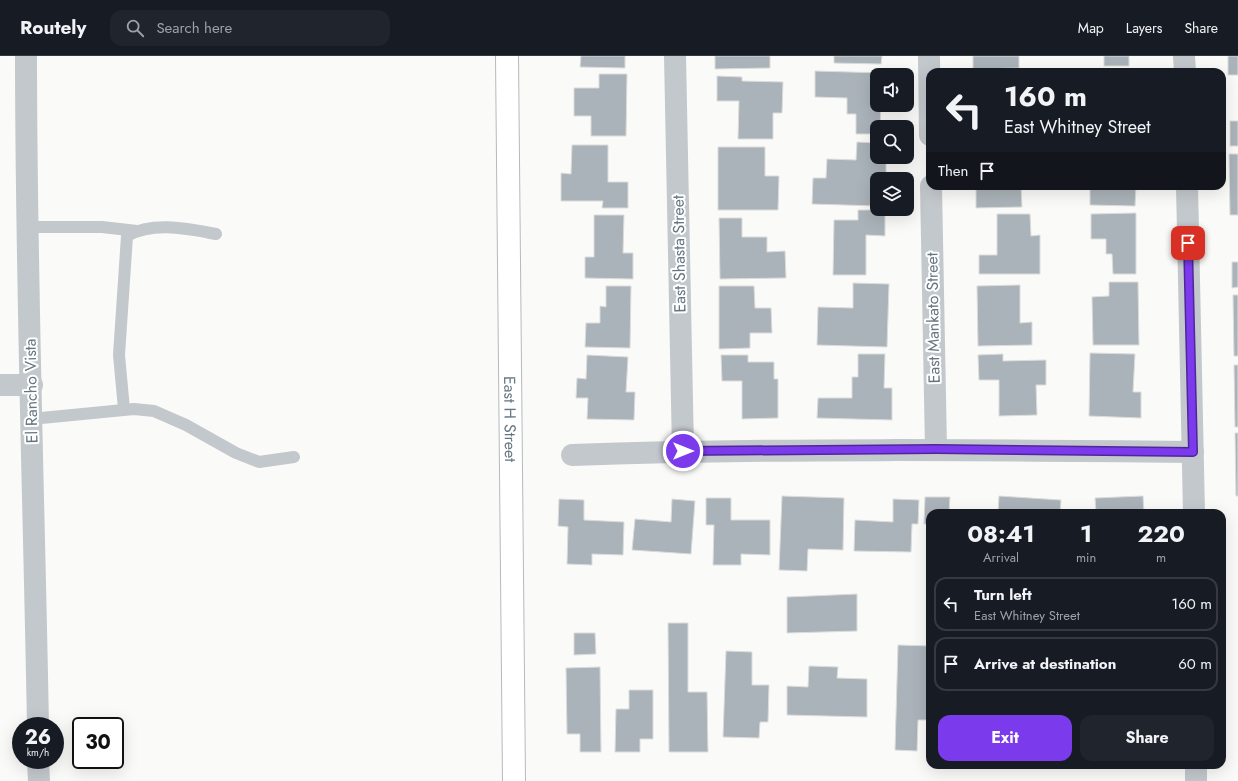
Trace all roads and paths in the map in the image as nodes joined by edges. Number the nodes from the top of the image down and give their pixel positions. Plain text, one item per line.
1 (26, 56) edge
2 (507, 56) edge
3 (675, 56) edge
4 (929, 56) edge
5 (1184, 56) edge
6 (929, 68) edge
7 (1185, 68) edge
8 (931, 190) edge
9 (1187, 190) edge
10 (26, 227) junction
11 (137, 231) junction
12 (216, 234) dead end
13 (0, 385) edge
14 (32, 385) junction
15 (124, 410) junction
16 (31, 419) junction
17 (936, 449) junction
18 (683, 451) junction
19 (1193, 452) junction
20 (572, 455) dead end
21 (294, 457) dead end
22 (1194, 509) edge
23 (38, 717) edge
24 (38, 769) edge
25 (1196, 769) edge
26 (39, 781) edge
27 (514, 781) edge
28 (1196, 781) edge

1 - 10 street, El Rancho Vista
2 - 27 main road, East H Street
3 - 18 street, East Shasta Street
4 - 6 street
5 - 7 street
8 - 17 street, East Mankato Street
9 - 19 street
10 - 11 lane
10 - 14 street, El Rancho Vista
11 - 12 lane
11 - 15 lane
13 - 14 street
14 - 16 street, El Rancho Vista
15 - 16 lane
15 - 21 lane
16 - 23 street, El Rancho Vista
17 - 18 street
17 - 19 street
18 - 20 street
19 - 22 street
24 - 26 street
25 - 28 street

